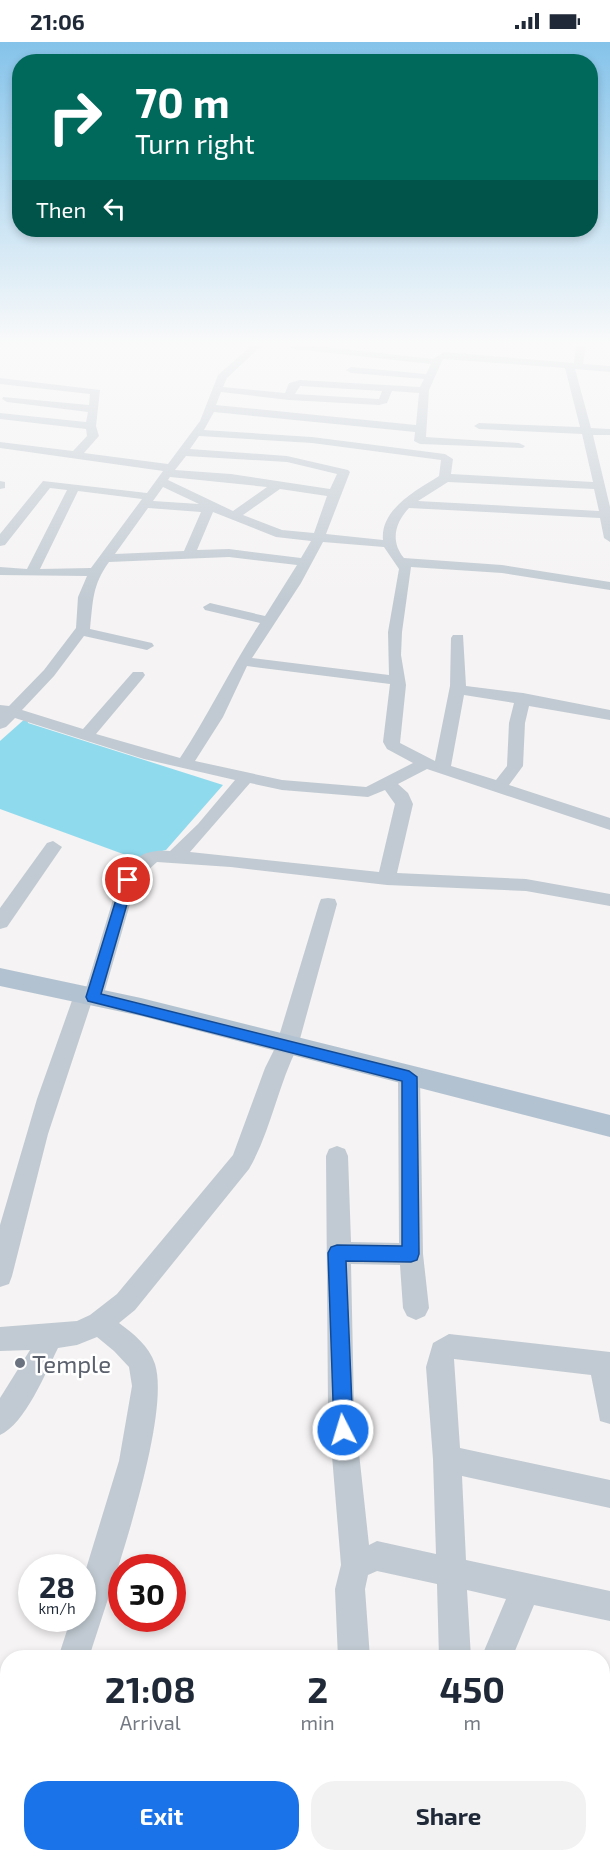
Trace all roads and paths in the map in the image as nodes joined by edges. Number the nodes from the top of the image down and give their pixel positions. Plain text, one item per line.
1 (92, 431) edge
2 (389, 431) edge
3 (421, 431) edge
4 (586, 431) joint
5 (610, 432) edge
6 (196, 433) joint
7 (421, 435) junction
8 (0, 445) edge
9 (519, 446) dead end
10 (182, 452) junction
11 (417, 454) junction
12 (76, 455) junction
13 (167, 474) junction
14 (445, 478) junction
15 (278, 485) junction
16 (74, 487) junction
17 (603, 491) edge
18 (334, 493) junction
19 (148, 500) junction
20 (406, 504) junction
21 (214, 509) junction
22 (236, 514) junction
23 (605, 515) junction
24 (610, 538) edge
25 (318, 539) junction
26 (0, 542) edge
27 (389, 544) junction
28 (189, 554) junction
29 (104, 558) junction
30 (306, 562) junction
31 (400, 562) junction
32 (0, 571) edge
33 (95, 572) junction
34 (31, 573) junction
35 (610, 586) edge
36 (210, 607) dead end
37 (269, 621) junction
38 (81, 630) junction
39 (458, 638) dead end
40 (147, 646) dead end
41 (243, 661) junction
42 (138, 675) dead end
43 (397, 680) junction
44 (457, 688) junction
45 (523, 698) junction
46 (4, 715) edge
47 (610, 716) edge
48 (86, 736) junction
49 (185, 764) junction
50 (434, 765) junction
51 (246, 777) junction
52 (388, 784) junction
53 (500, 786) junction
54 (610, 824) edge
55 (53, 847) dead end
56 (174, 858) junction
57 (387, 879) junction
58 (610, 900) edge
59 (328, 904) dead end
60 (0, 921) edge
61 (0, 977) edge
62 (89, 996) junction
63 (287, 1046) junction
64 (409, 1077) junction
65 (610, 1126) edge
66 (337, 1156) dead end
67 (337, 1253) junction
68 (411, 1254) junction
69 (0, 1276) edge
70 (416, 1308) dead end
71 (99, 1324) junction
72 (50, 1337) junction
73 (0, 1340) edge
74 (606, 1364) edge
75 (610, 1411) edge
76 (0, 1421) edge
77 (447, 1459) junction
78 (610, 1494) edge
79 (356, 1565) junction
80 (451, 1572) junction
81 (525, 1588) junction
82 (610, 1606) edge
83 (76, 1650) edge
84 (354, 1650) edge
85 (455, 1650) edge
86 (499, 1650) edge

1 - 12 street
2 - 7 street
3 - 7 street
4 - 5 street
4 - 17 street
6 - 10 street
6 - 11 street
7 - 9 street
7 - 11 street
8 - 12 street
10 - 13 street
10 - 18 street
11 - 14 street
12 - 13 street
13 - 15 street
13 - 19 street
13 - 21 street
14 - 17 street
14 - 20 street
15 - 18 street
15 - 22 street
16 - 19 street
16 - 26 street
16 - 34 street
17 - 23 street
18 - 25 street
19 - 21 street
19 - 29 street
20 - 23 street
20 - 27 street
21 - 22 street
21 - 28 street
22 - 25 street
23 - 24 street
25 - 27 street
25 - 30 street
27 - 31 street
28 - 29 street
28 - 30 street
29 - 33 street
30 - 37 street
31 - 35 street
31 - 43 street
32 - 34 street
33 - 34 street
33 - 38 street
36 - 37 street
37 - 41 street
38 - 40 street
38 - 46 street
39 - 44 street
41 - 43 street
41 - 49 street
42 - 48 street
43 - 50 street
44 - 45 street
44 - 50 street
45 - 47 street
45 - 53 street
46 - 48 street
48 - 49 street
49 - 51 street
50 - 52 street
50 - 53 street
51 - 52 street
51 - 56 street
52 - 57 street
53 - 54 street
55 - 60 street
56 - 57 street
56 - 62 street
57 - 58 street
59 - 63 street
61 - 62 main road
62 - 63 main road
62 - 69 street
63 - 64 main road
63 - 71 street
64 - 65 main road
64 - 68 street
66 - 67 street
67 - 68 street
67 - 79 street
68 - 70 street
71 - 72 street
71 - 83 street
72 - 73 street
72 - 76 street
74 - 75 street
74 - 77 street
77 - 78 street
77 - 80 street
79 - 80 street
79 - 84 street
80 - 81 street
80 - 85 street
81 - 82 street
81 - 86 street

